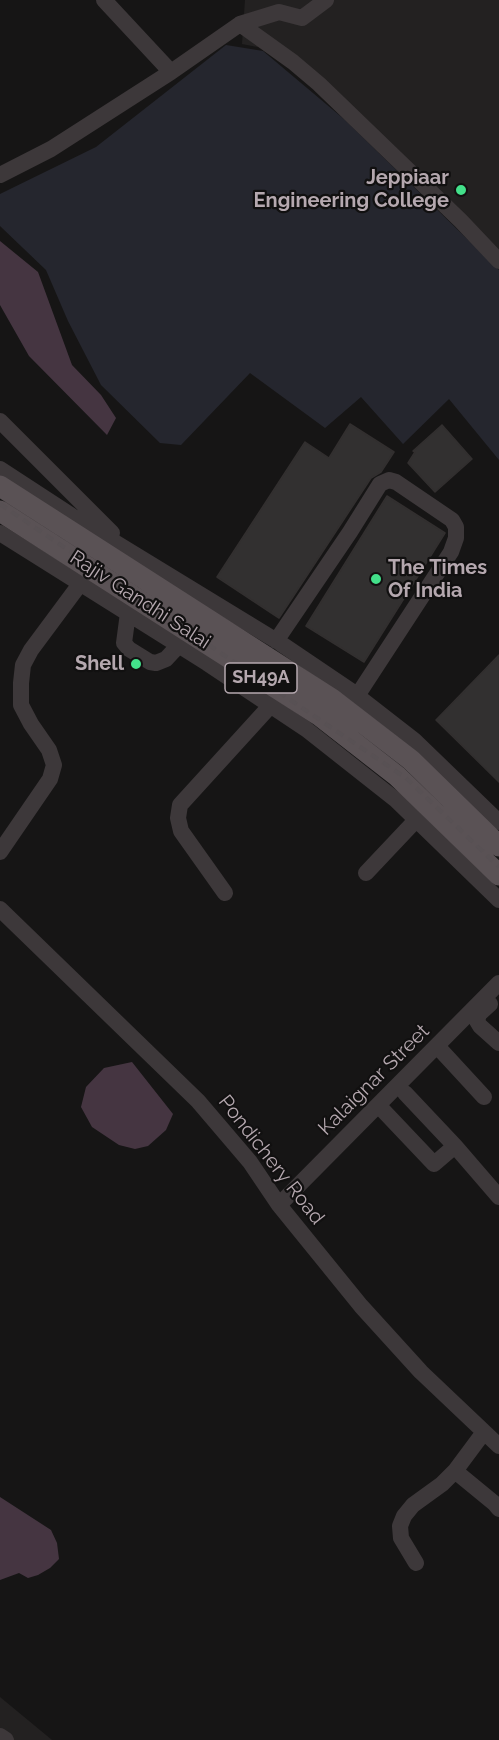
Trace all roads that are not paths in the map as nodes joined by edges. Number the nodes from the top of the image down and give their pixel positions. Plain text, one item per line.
1 (104, 0) edge
2 (326, 0) edge
3 (283, 6) edge
4 (240, 24) junction
5 (171, 72) junction
6 (0, 175) edge
7 (499, 261) edge
8 (0, 421) edge
9 (0, 469) edge
10 (0, 486) edge
11 (0, 511) edge
12 (53, 512) junction
13 (0, 533) edge
14 (134, 554) junction
15 (80, 584) junction
16 (128, 613) junction
17 (276, 641) junction
18 (179, 645) junction
19 (357, 696) junction
20 (271, 705) junction
21 (416, 820) junction
22 (499, 822) edge
23 (499, 846) edge
24 (0, 852) edge
25 (366, 873) dead end
26 (499, 875) edge
27 (225, 892) dead end
28 (499, 900) edge
29 (0, 909) edge
30 (499, 983) edge
31 (499, 994) edge
32 (499, 1043) edge
33 (437, 1046) junction
34 (405, 1093) dead end
35 (484, 1097) dead end
36 (378, 1106) junction
37 (455, 1146) junction
38 (499, 1197) edge
39 (279, 1205) junction
40 (484, 1432) junction
41 (499, 1446) edge
42 (455, 1471) junction
43 (499, 1509) edge
44 (416, 1563) dead end
45 (0, 1737) edge
46 (6, 1740) edge

1 - 5 street
2 - 3 street
3 - 4 street
4 - 5 street
4 - 7 street
5 - 6 street
8 - 14 street
9 - 12 street
10 - 12 main road, Rajiv Gandhi Salai / SH49A
11 - 26 main road, Rajiv Gandhi Salai / SH49A
12 - 14 street
12 - 23 main road, Rajiv Gandhi Salai / SH49A
13 - 15 street
14 - 17 street
15 - 16 street
15 - 24 street
16 - 18 street
16 - 18 street
17 - 19 street
17 - 19 street
18 - 20 street
19 - 22 street
20 - 21 street
20 - 27 street
21 - 25 street
21 - 28 street
29 - 39 street, Pondichery Road
30 - 33 street, Kalaignar Street
31 - 32 street
33 - 35 street
33 - 36 street, Kalaignar Street
34 - 37 street
36 - 37 street
36 - 39 street, Kalaignar Street
37 - 38 street
39 - 40 street, Pondichery Road
40 - 41 street, Pondichery Road
40 - 42 street
42 - 43 street
42 - 44 street
45 - 46 street

